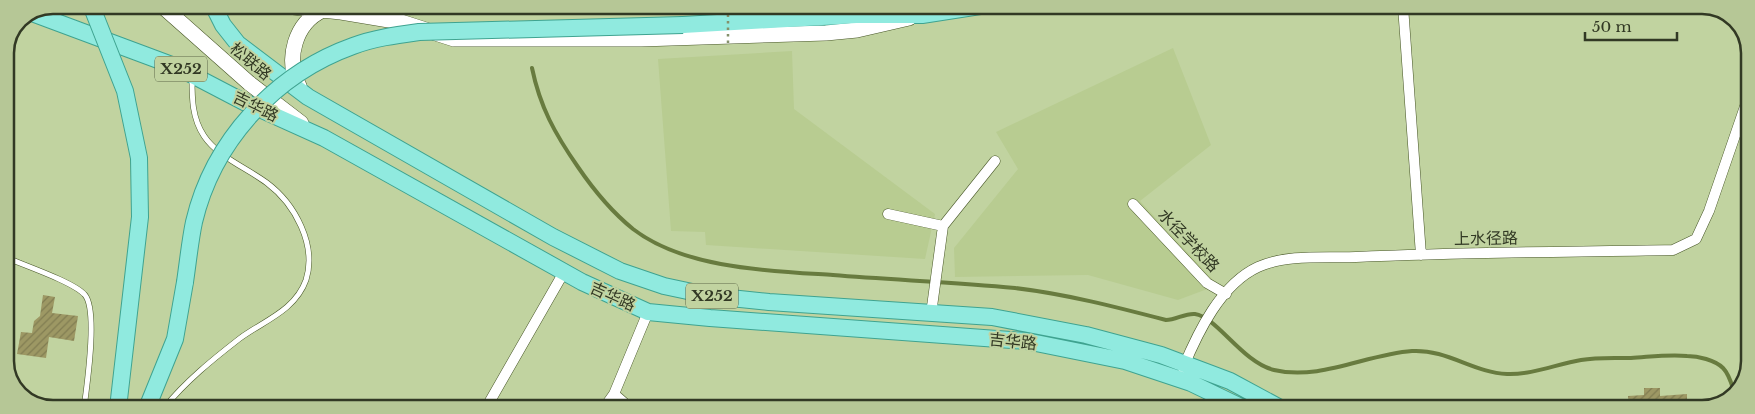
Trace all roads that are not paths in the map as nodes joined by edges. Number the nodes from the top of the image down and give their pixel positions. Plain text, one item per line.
1 (95, 14) edge
2 (171, 14) edge
3 (218, 14) edge
4 (316, 14) edge
5 (349, 14) edge
6 (856, 14) edge
7 (856, 14) edge
8 (928, 14) edge
9 (1404, 14) edge
10 (922, 15) junction
11 (40, 16) edge
12 (192, 75) junction
13 (308, 97) junction
14 (1741, 118) edge
15 (324, 138) junction
16 (995, 162) dead end
17 (1133, 204) dead end
18 (888, 214) dead end
19 (942, 226) junction
20 (1421, 255) junction
21 (14, 261) edge
22 (564, 272) junction
23 (1223, 297) junction
24 (648, 312) junction
25 (931, 314) junction
26 (1182, 372) junction
27 (614, 394) junction
28 (85, 400) edge
29 (119, 400) edge
30 (150, 400) edge
31 (172, 400) edge
32 (491, 400) edge
33 (610, 400) edge
34 (621, 400) edge
35 (1230, 400) edge
36 (1265, 400) edge

1 - 29 main road, bridge
2 - 15 main road, 松联路
3 - 13 main road, 吉华路 / X252
4 - 13 main road
5 - 10 main road
6 - 10 main road, bridge
7 - 30 main road, bridge
8 - 10 main road
9 - 20 street
11 - 12 main road, 吉华路 / X252
12 - 15 main road, 吉华路 / X252
12 - 31 lane
13 - 25 main road, 吉华路 / X252
14 - 20 street, 上水径路
15 - 22 main road, 吉华路 / X252
16 - 19 street
17 - 23 street, 水径学校路
18 - 19 street
19 - 25 street
20 - 23 street, 上水径路
21 - 28 lane
22 - 24 main road, 吉华路 / X252
22 - 32 street
23 - 26 street, 上水径路
24 - 26 main road, 吉华路 / X252
24 - 27 street
25 - 26 main road, 吉华路 / X252
26 - 35 main road, 吉华路 / X252
26 - 36 main road, 吉华路 / X252
27 - 33 street
27 - 34 street

